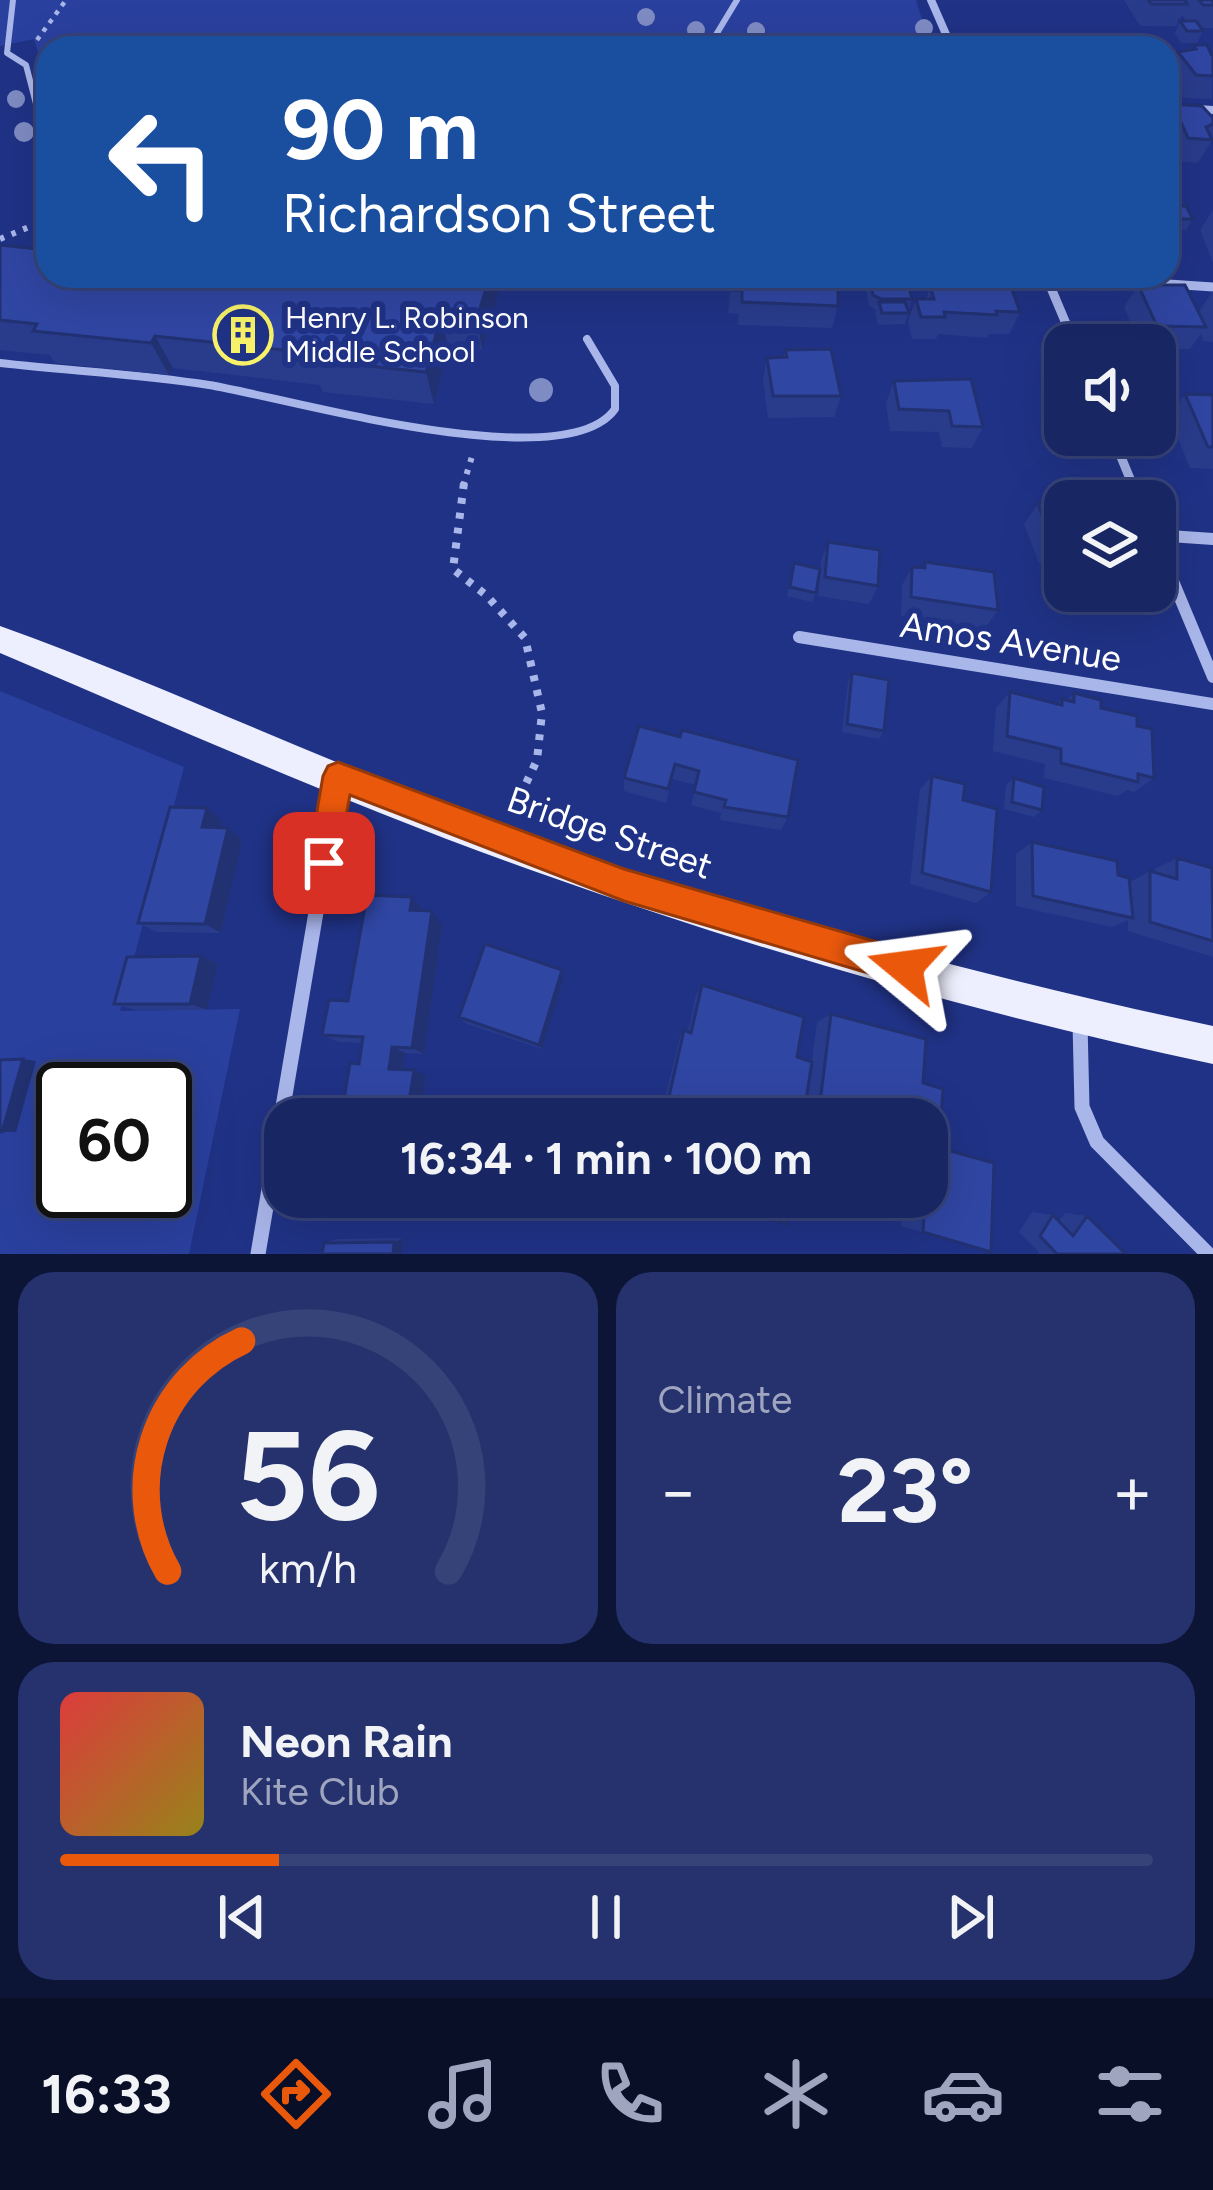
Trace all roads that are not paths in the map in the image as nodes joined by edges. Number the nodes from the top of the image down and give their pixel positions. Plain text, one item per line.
1 (13, 0) edge
2 (737, 0) edge
3 (932, 0) edge
4 (715, 36) edge
5 (947, 36) edge
6 (36, 103) edge
7 (1179, 108) edge
8 (1213, 110) edge
9 (1179, 285) edge
10 (1213, 287) edge
11 (1053, 288) edge
12 (1067, 324) edge
13 (587, 339) dead end
14 (0, 363) edge
15 (1176, 538) edge
16 (1213, 539) edge
17 (1176, 588) edge
18 (799, 637) dead end
19 (0, 639) edge
20 (1213, 677) edge
21 (1213, 704) edge
22 (338, 776) junction
23 (1080, 1018) junction
24 (1213, 1045) edge
25 (258, 1254) edge
26 (1208, 1254) edge

1 - 6 lane
2 - 4 lane
3 - 5 street
7 - 8 street
9 - 10 street
11 - 12 street
13 - 14 lane
15 - 16 street
17 - 20 street
18 - 21 street, Amos Avenue
19 - 22 main road, Bridge Street
22 - 23 main road, Bridge Street
22 - 25 street
23 - 24 main road, Bridge Street
23 - 26 street

